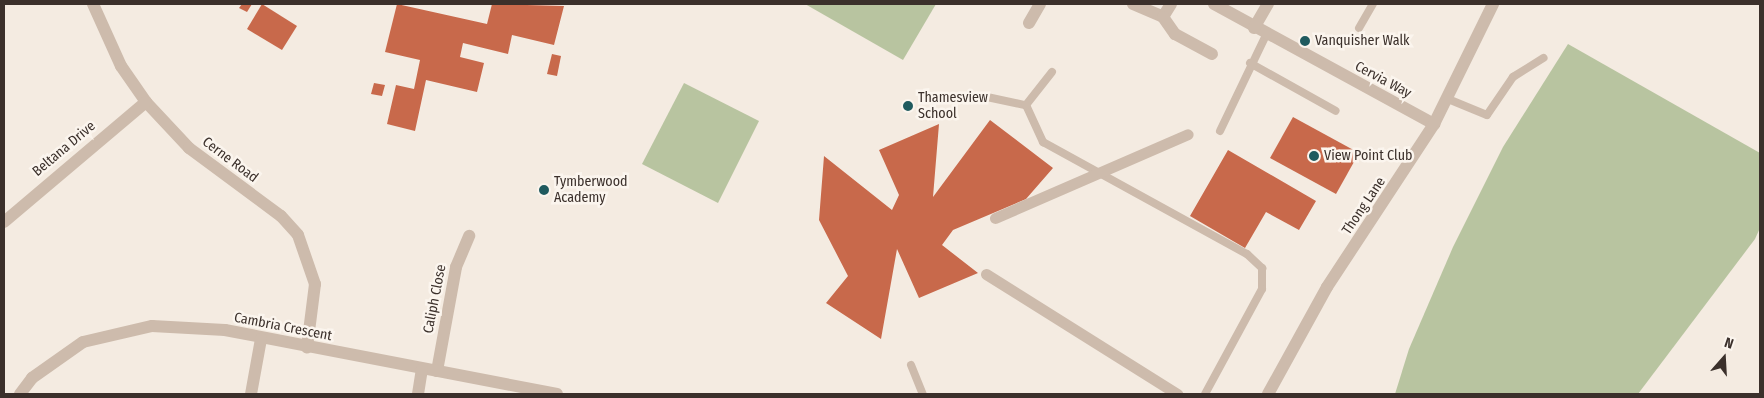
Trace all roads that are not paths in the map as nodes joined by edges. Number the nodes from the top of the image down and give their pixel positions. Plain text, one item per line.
1 (93, 4) edge
2 (1040, 4) edge
3 (1133, 4) edge
4 (1171, 4) edge
5 (1214, 4) edge
6 (1268, 4) edge
7 (1373, 4) edge
8 (1493, 4) edge
9 (1163, 18) junction
10 (1029, 23) dead end
11 (1254, 28) junction
12 (1359, 28) dead end
13 (1266, 35) junction
14 (1212, 54) dead end
15 (1542, 58) dead end
16 (1250, 63) junction
17 (1052, 72) dead end
18 (987, 97) dead end
19 (1448, 98) junction
20 (146, 102) junction
21 (1026, 105) junction
22 (1336, 111) dead end
23 (1434, 124) junction
24 (1220, 130) dead end
25 (1188, 134) dead end
26 (1098, 172) junction
27 (995, 218) dead end
28 (4, 222) edge
29 (469, 236) dead end
30 (986, 274) dead end
31 (261, 339) junction
32 (307, 347) junction
33 (911, 365) dead end
34 (422, 369) junction
35 (437, 371) junction
36 (20, 394) edge
37 (251, 394) edge
38 (418, 394) edge
39 (557, 394) edge
40 (923, 394) edge
41 (1177, 394) edge
42 (1205, 394) edge
43 (1268, 394) edge

1 - 20 street, Cerne Road
2 - 10 street
3 - 9 street
4 - 9 street
5 - 11 street, Cervia Way
6 - 11 street
7 - 12 lane
8 - 19 street, Thong Lane
9 - 14 street
11 - 13 street, Cervia Way
13 - 16 lane
13 - 23 street, Cervia Way
15 - 19 lane
16 - 22 lane
16 - 24 lane
17 - 21 lane
18 - 21 lane
19 - 23 street, Thong Lane
20 - 28 street, Beltana Drive
20 - 32 street, Cerne Road
21 - 26 lane
23 - 43 street, Thong Lane
25 - 26 street
26 - 27 street
26 - 42 lane
29 - 35 street, Caliph Close
30 - 41 street
31 - 32 street, Cambria Crescent
31 - 36 street, Cambria Crescent
31 - 37 street
32 - 34 street, Cambria Crescent
33 - 40 lane
34 - 35 street, Cambria Crescent
34 - 38 street
35 - 39 street, Cambria Crescent

